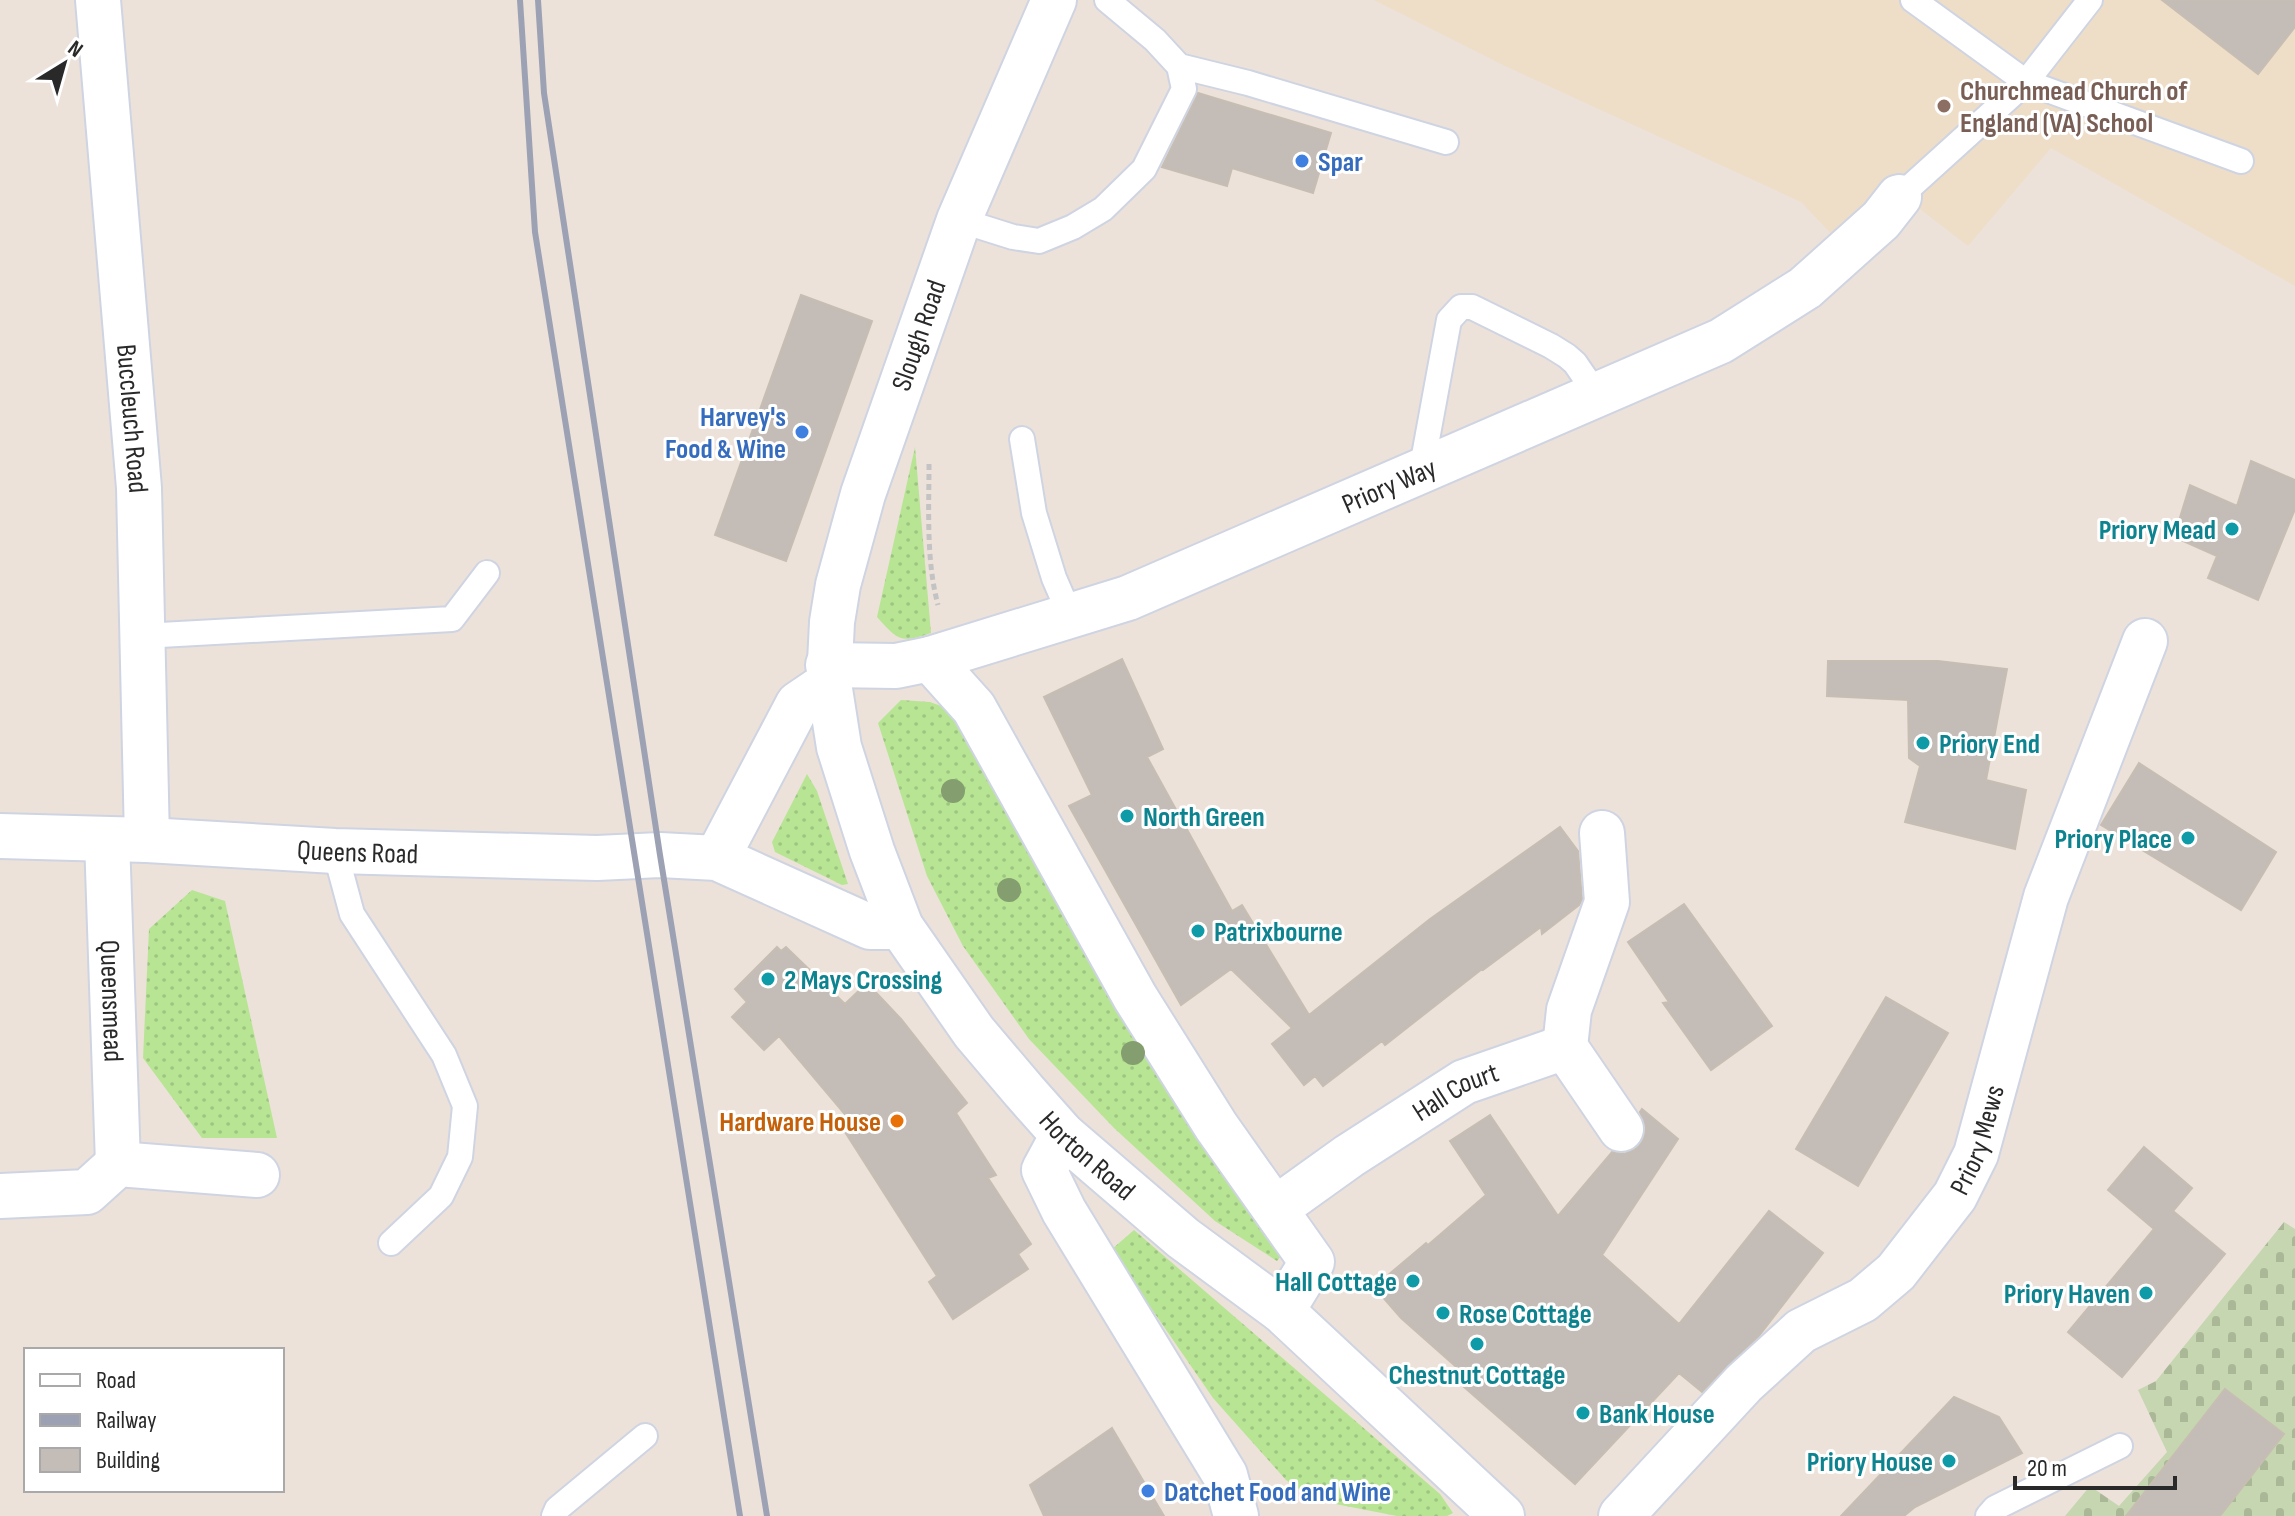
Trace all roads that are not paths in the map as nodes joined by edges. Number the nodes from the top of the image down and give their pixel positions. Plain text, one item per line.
1 (98, 0) edge
2 (1054, 0) edge
3 (1107, 0) edge
4 (1913, 0) edge
5 (2090, 0) edge
6 (1179, 66) junction
7 (2026, 82) junction
8 (1446, 142) dead end
9 (2241, 161) dead end
10 (1899, 197) joint
11 (959, 220) junction
12 (1597, 395) junction
13 (1022, 439) dead end
14 (1421, 472) junction
15 (487, 573) dead end
16 (1070, 615) junction
17 (142, 636) junction
18 (2145, 641) dead end
19 (942, 656) junction
20 (828, 674) junction
21 (1602, 833) dead end
22 (0, 836) edge
23 (127, 840) junction
24 (335, 851) junction
25 (717, 858) junction
26 (901, 927) junction
27 (1565, 1047) junction
28 (1621, 1129) dead end
29 (1063, 1135) junction
30 (118, 1164) junction
31 (257, 1175) dead end
32 (0, 1196) edge
33 (1275, 1209) junction
34 (391, 1243) dead end
35 (1282, 1311) junction
36 (645, 1436) dead end
37 (2120, 1446) dead end
38 (554, 1516) edge
39 (1236, 1516) edge
40 (1502, 1516) edge
41 (1621, 1516) edge
42 (1988, 1516) edge

1 - 17 street, Buccleuch Road
2 - 11 street, Slough Road
3 - 6 lane
4 - 7 lane
5 - 7 lane
6 - 8 lane
6 - 11 lane
7 - 9 lane
7 - 10 lane
10 - 12 street, Priory Way
11 - 20 street, Slough Road
12 - 14 street, Priory Way
12 - 14 lane
13 - 16 lane
14 - 16 street, Priory Way
15 - 17 lane
16 - 19 street, Priory Way
17 - 23 street, Buccleuch Road
18 - 41 street, Priory Mews
19 - 20 street, Priory Way
19 - 33 street
20 - 25 street
20 - 26 street, Horton Road
21 - 27 street
22 - 23 street, Queens Road
23 - 24 street, Queens Road
23 - 30 street, Queensmead
24 - 25 street, Queens Road
24 - 34 lane
25 - 26 street, Queens Road
26 - 29 street, Horton Road
27 - 28 street
27 - 33 street, Hall Court
29 - 35 street, Horton Road
29 - 39 street
30 - 31 street
30 - 32 street
33 - 35 street
35 - 40 street, Horton Road
36 - 38 lane
37 - 42 lane

